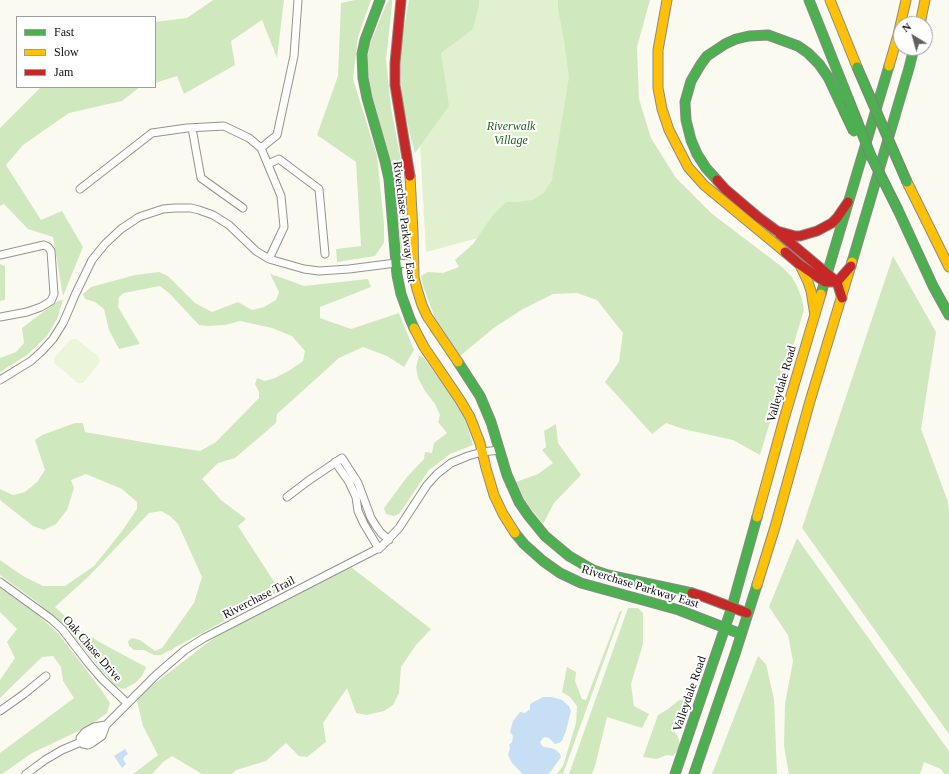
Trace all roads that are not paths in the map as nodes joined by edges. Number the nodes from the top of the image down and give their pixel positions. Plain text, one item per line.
1 (298, 0) edge
2 (380, 0) edge
3 (401, 0) edge
4 (667, 0) edge
5 (809, 0) edge
6 (830, 0) edge
7 (906, 0) edge
8 (924, 0) edge
9 (921, 16) edge
10 (912, 56) edge
11 (192, 128) junction
12 (261, 148) junction
13 (871, 156) junction
14 (268, 164) junction
15 (80, 189) dead end
16 (848, 202) junction
17 (243, 208) dead end
18 (777, 231) junction
19 (325, 254) dead end
20 (0, 255) edge
21 (269, 259) junction
22 (396, 263) junction
23 (413, 264) junction
24 (799, 264) junction
25 (851, 266) junction
26 (949, 267) edge
27 (827, 273) junction
28 (825, 282) junction
29 (837, 282) junction
30 (842, 298) junction
31 (815, 315) junction
32 (949, 315) edge
33 (0, 317) edge
34 (0, 380) edge
35 (500, 450) junction
36 (482, 452) junction
37 (335, 462) junction
38 (287, 497) dead end
39 (388, 540) junction
40 (379, 548) junction
41 (0, 582) edge
42 (732, 607) junction
43 (747, 613) junction
44 (725, 628) junction
45 (741, 634) junction
46 (46, 676) dead end
47 (127, 703) junction
48 (0, 711) edge
49 (106, 725) junction
50 (92, 735) junction
51 (81, 742) junction
52 (26, 774) edge
53 (675, 774) edge
54 (694, 774) edge

1 - 12 street
2 - 22 main road, Riverchase Parkway East
3 - 23 main road, Riverchase Parkway East
4 - 24 main road
5 - 13 main road, bridge
6 - 26 main road, bridge
7 - 16 main road, Valleydale Road
8 - 9 main road
10 - 25 main road
11 - 12 street
11 - 15 street
11 - 17 street
12 - 14 street
13 - 18 main road, bridge
13 - 32 main road, bridge
14 - 19 street
14 - 21 street
16 - 18 main road
16 - 27 main road, Valleydale Road
18 - 27 main road
20 - 33 street
21 - 22 street
21 - 34 street
22 - 23 street
22 - 36 main road, Riverchase Parkway East
23 - 35 main road, Riverchase Parkway East
24 - 28 main road
24 - 31 main road
25 - 29 main road
25 - 30 main road
27 - 28 main road, Valleydale Road
27 - 29 main road
28 - 29 main road
28 - 31 main road, Valleydale Road
29 - 30 main road
30 - 43 main road
31 - 42 main road, Valleydale Road
35 - 36 street, Riverchase Trail
35 - 42 main road, Riverchase Parkway East
36 - 39 street, Riverchase Trail
36 - 44 main road, Riverchase Parkway East
37 - 38 street
37 - 39 street
37 - 40 street
39 - 40 street, Riverchase Trail
40 - 47 street, Riverchase Trail
41 - 47 street, Oak Chase Drive
42 - 43 main road, Riverchase Parkway East
42 - 44 main road, Valleydale Road
43 - 45 main road
44 - 45 main road, Riverchase Parkway East
44 - 53 main road, Valleydale Road
45 - 54 main road
46 - 48 street
47 - 49 street, Riverchase Trail
49 - 50 street
49 - 50 street, Riverchase Trail
50 - 51 street
50 - 51 street
51 - 52 street

